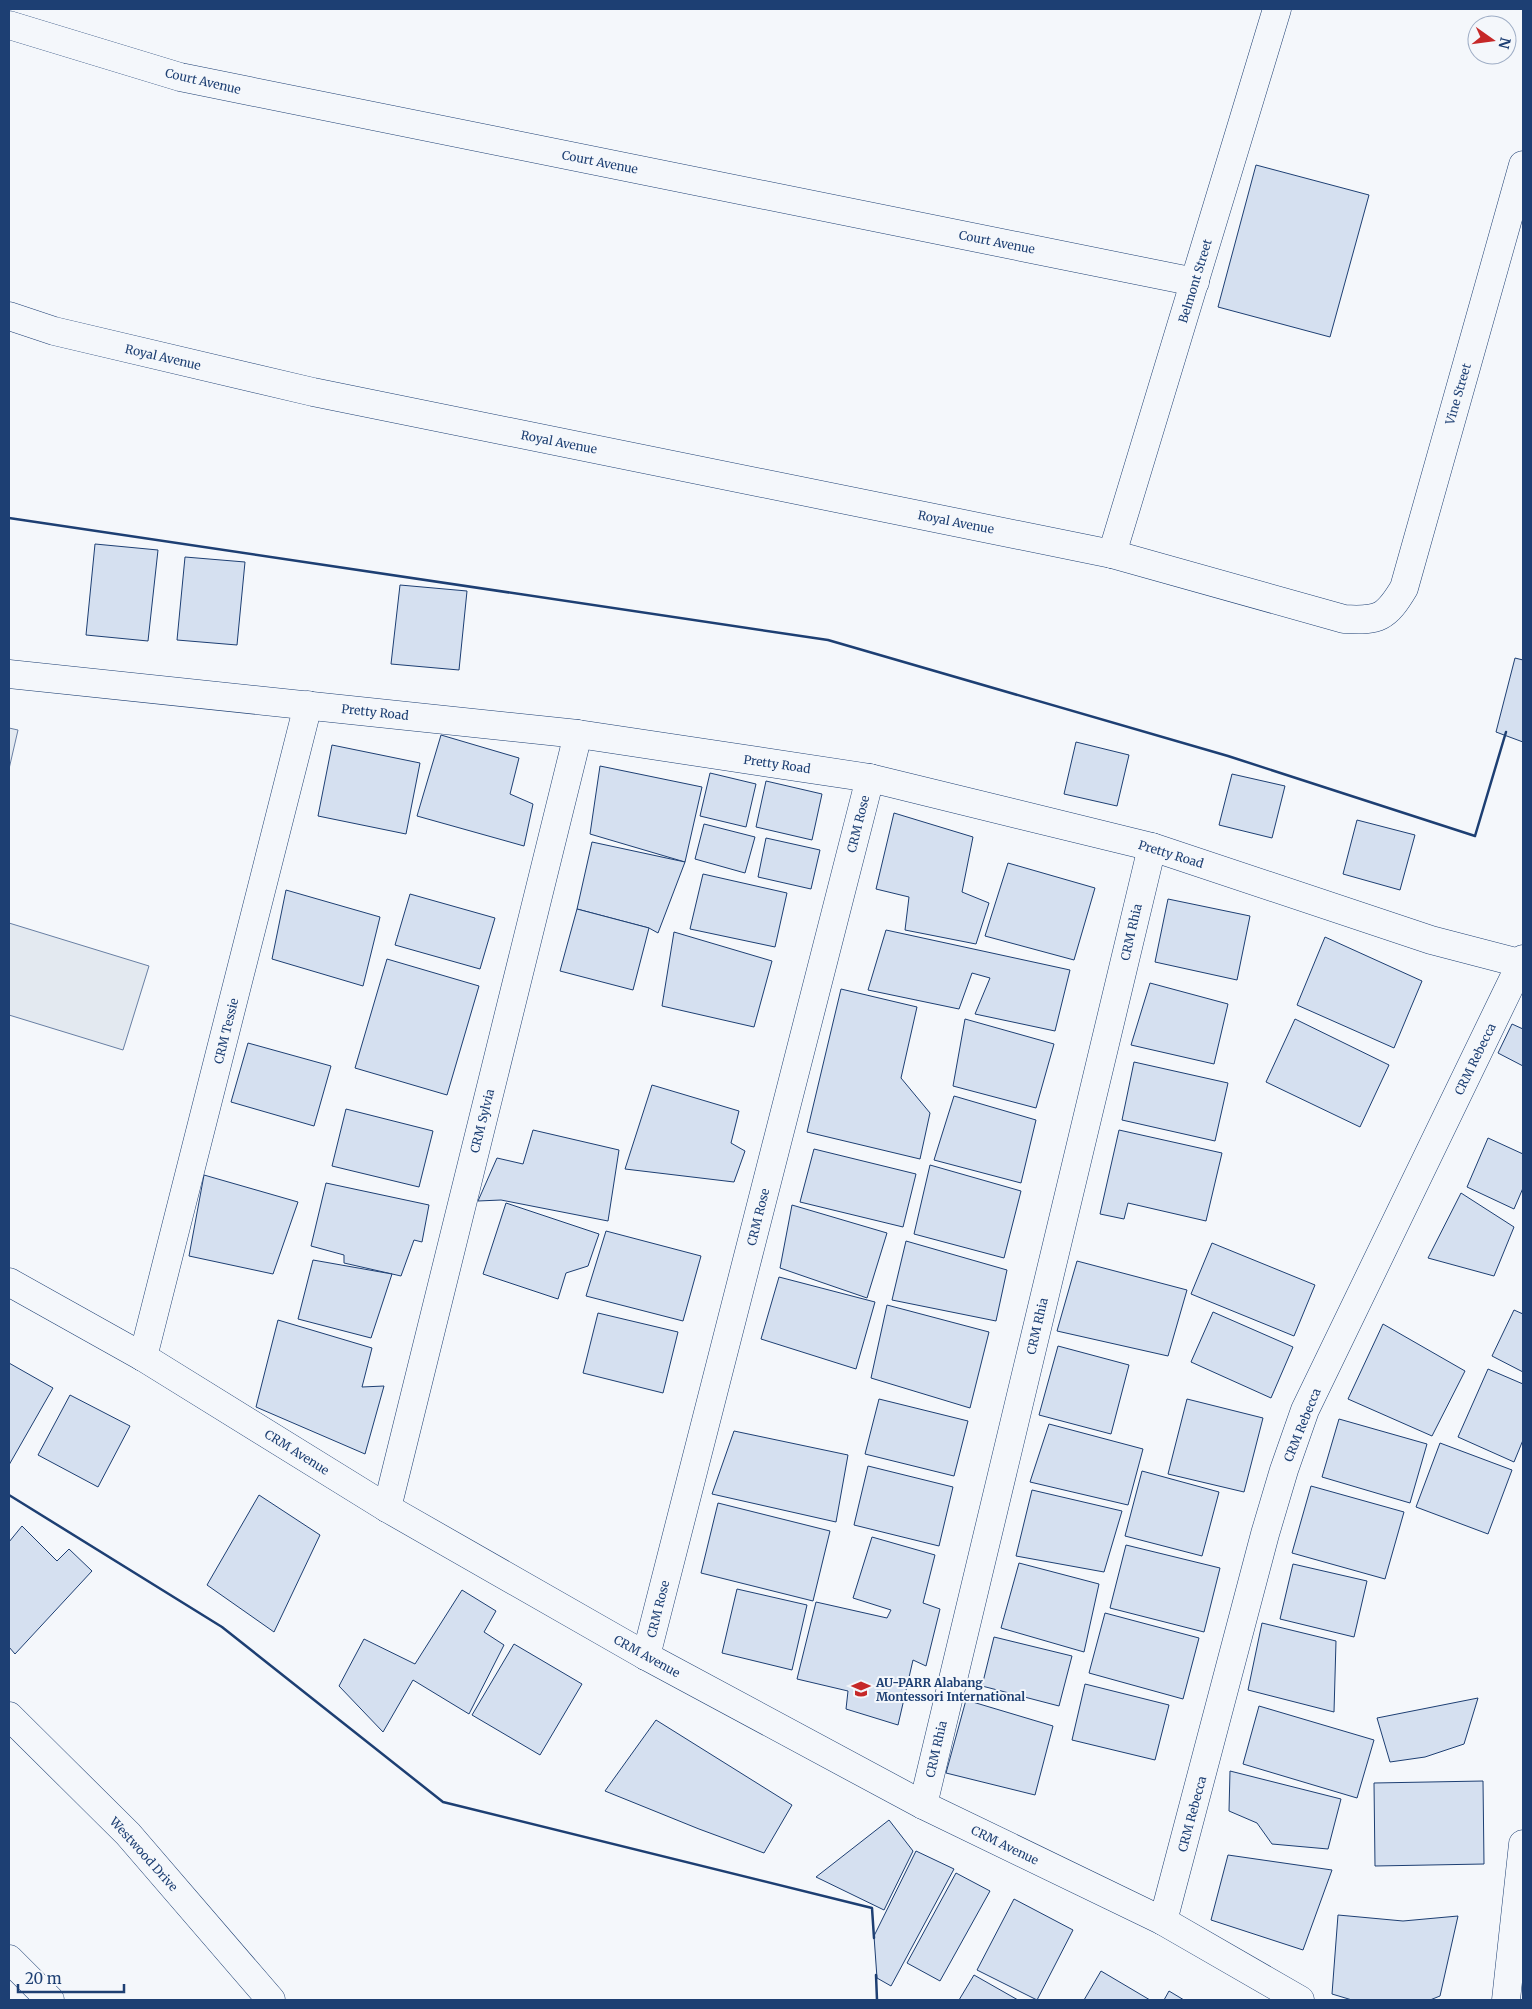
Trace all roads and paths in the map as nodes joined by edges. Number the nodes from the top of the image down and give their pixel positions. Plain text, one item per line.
1 (1276, 9) edge
2 (9, 25) edge
3 (1523, 165) edge
4 (1195, 282) junction
5 (9, 316) edge
6 (1112, 554) junction
7 (1381, 617) joint
8 (9, 674) edge
9 (308, 705) junction
10 (578, 734) junction
11 (870, 778) junction
12 (1152, 847) junction
13 (1522, 962) edge
14 (9, 1282) edge
15 (144, 1357) junction
16 (387, 1508) junction
17 (646, 1656) junction
18 (9, 1716) edge
19 (922, 1804) junction
20 (1523, 1844) edge
21 (1163, 1921) junction
22 (9, 1959) edge
23 (50, 2000) edge
24 (271, 2000) edge
25 (1300, 2000) edge
26 (1506, 2000) edge

1 - 4 street, Belmont Street
2 - 4 street, Court Avenue
3 - 7 street, Vine Street
4 - 6 street, Belmont Street
5 - 6 street, Royal Avenue
6 - 7 street, Royal Avenue
8 - 9 street, Pretty Road
9 - 10 street, Pretty Road
9 - 15 street, CRM Tessie
10 - 11 street, Pretty Road
10 - 16 street, CRM Sylvia
11 - 12 street, Pretty Road
11 - 17 street, CRM Rose
12 - 13 street, Pretty Road
12 - 19 street, CRM Rhia
13 - 21 street, CRM Rebecca
14 - 15 street, CRM Avenue
15 - 16 street, CRM Avenue
16 - 17 street, CRM Avenue
17 - 19 street, CRM Avenue
18 - 24 street, Westwood Drive
19 - 21 street, CRM Avenue
20 - 26 street
21 - 25 street, CRM Avenue
22 - 23 street

